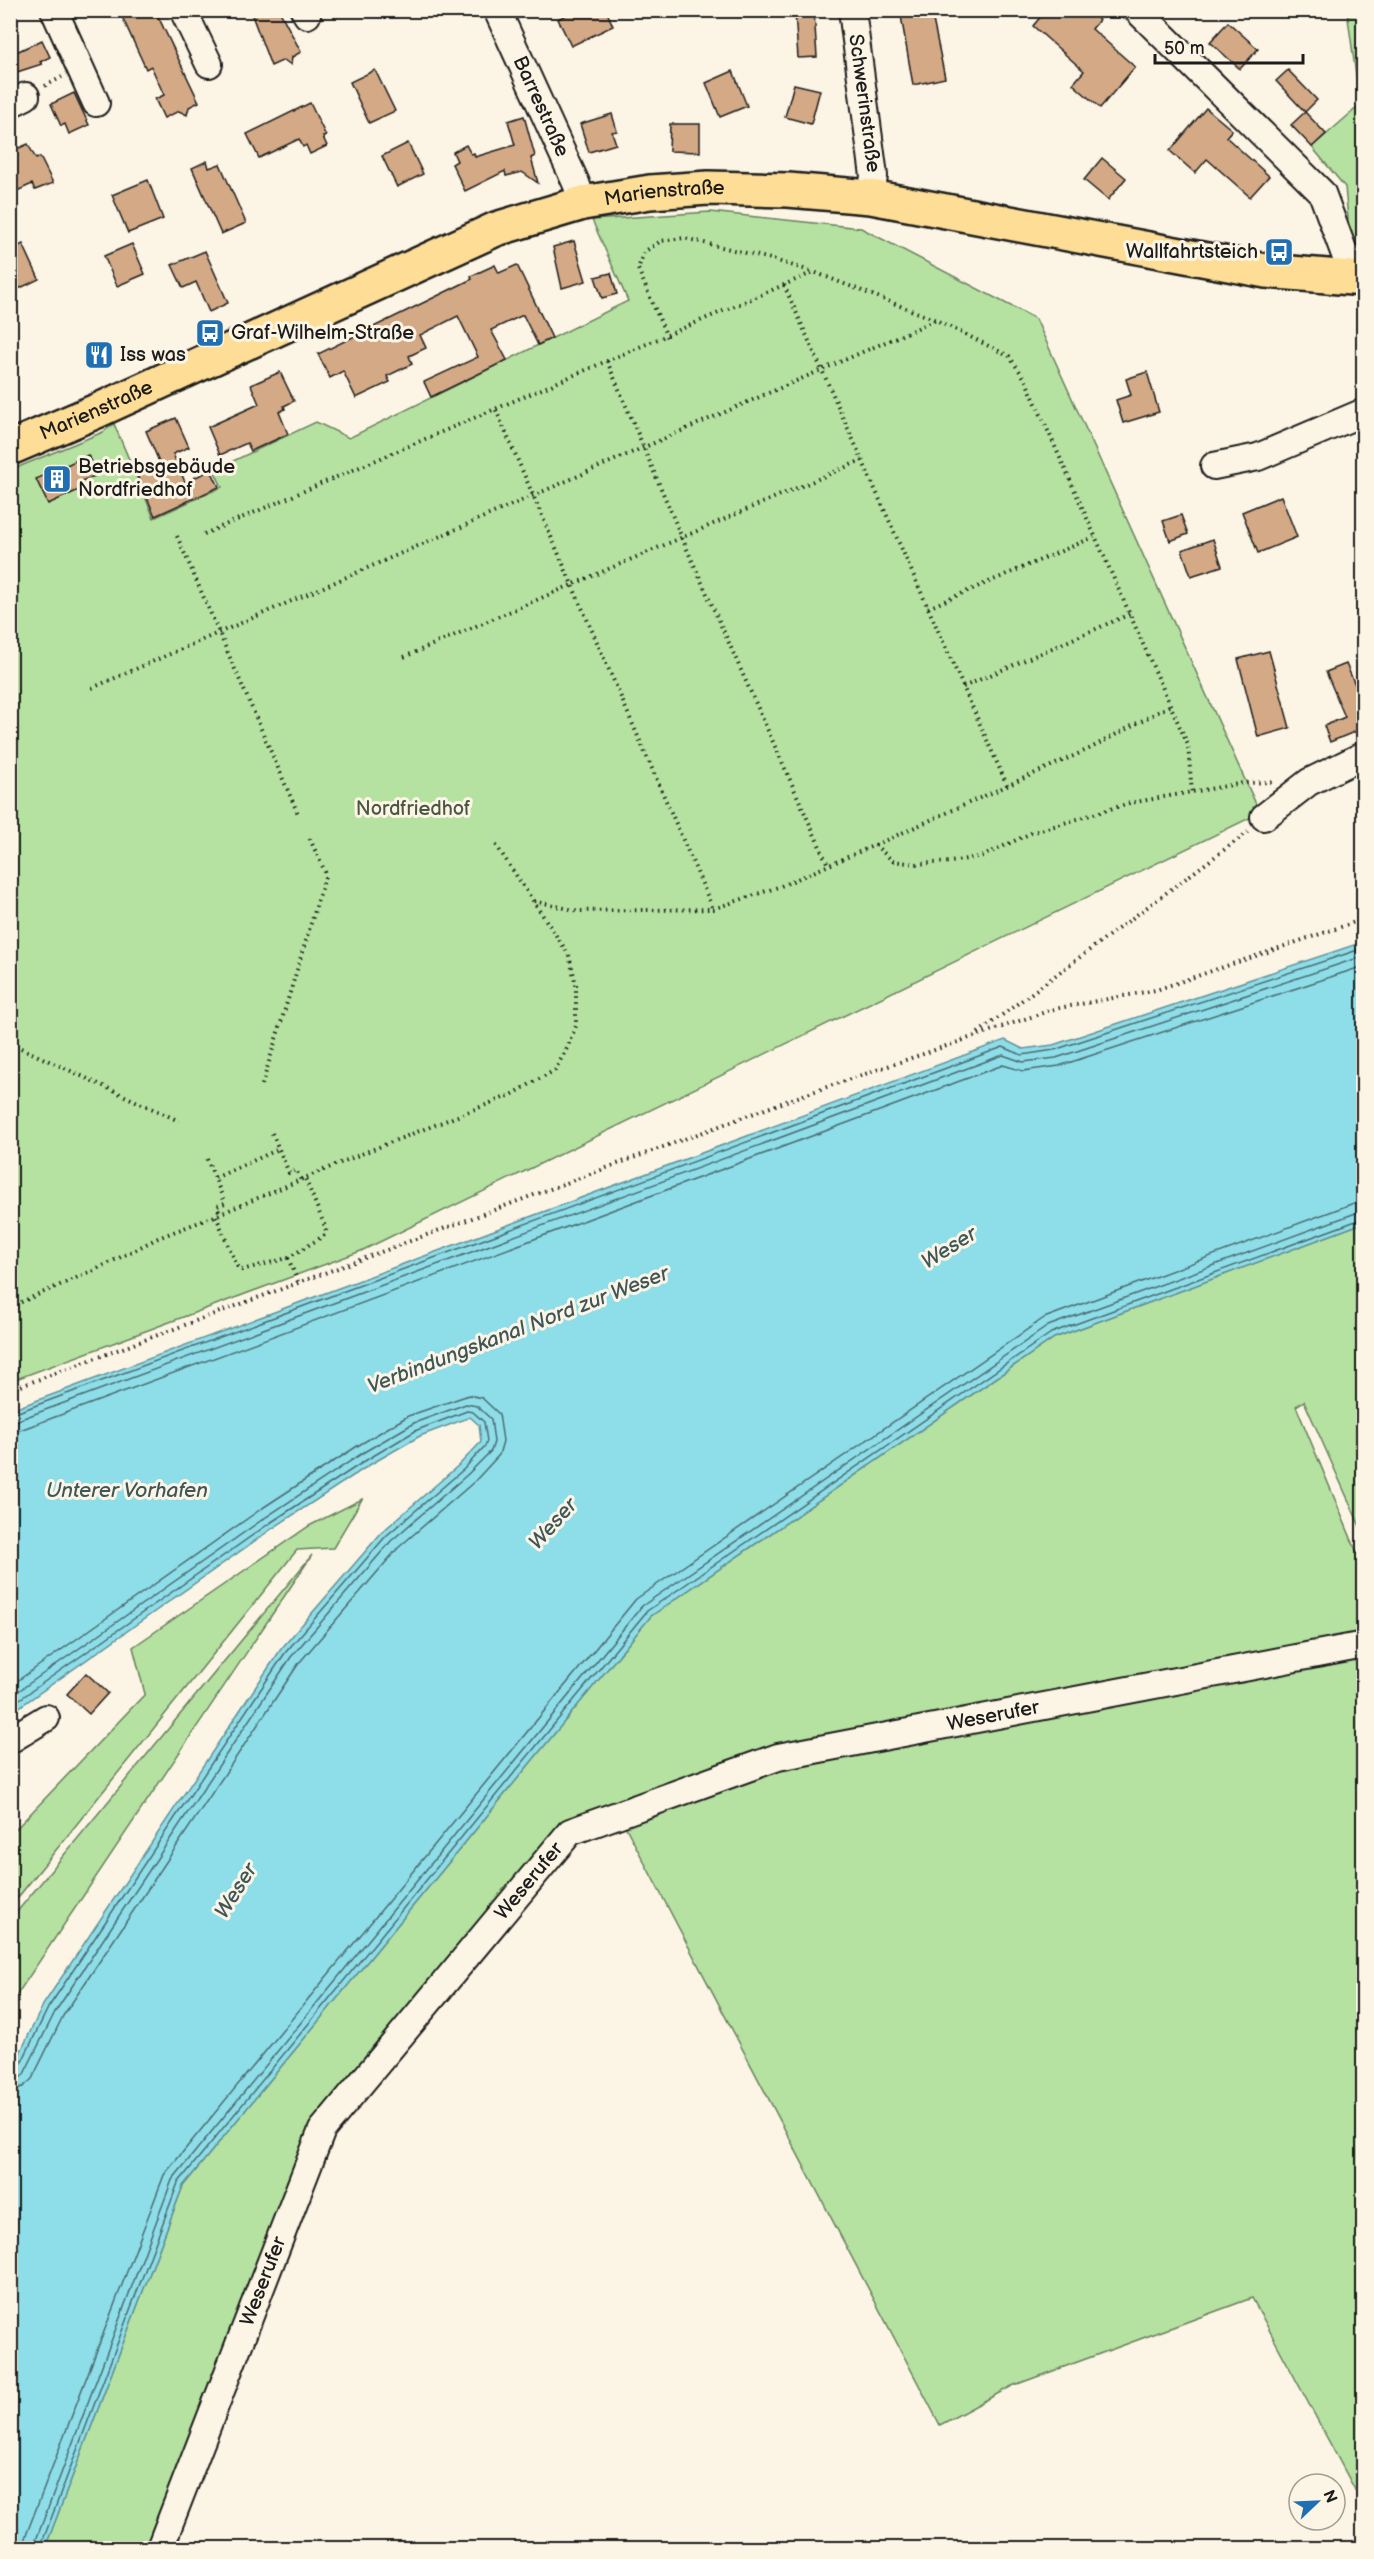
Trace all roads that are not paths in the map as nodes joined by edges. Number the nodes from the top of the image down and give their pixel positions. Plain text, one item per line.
1 (54, 10) edge
2 (183, 10) edge
3 (497, 10) edge
4 (852, 10) edge
5 (1137, 10) edge
6 (209, 64) dead end
7 (96, 103) dead end
8 (871, 197) junction
9 (583, 203) junction
10 (1355, 279) edge
11 (1364, 412) edge
12 (10, 448) edge
13 (1214, 466) dead end
14 (1364, 754) edge
15 (1264, 817) dead end
16 (1364, 1645) edge
17 (45, 1718) dead end
18 (10, 1740) edge
19 (160, 2548) edge

1 - 7 street
2 - 6 street
3 - 9 street, Barrestraße
4 - 8 street, Schwerinstraße
5 - 10 street
8 - 9 main road, Marienstraße
8 - 10 main road, Marienstraße
9 - 12 main road, Marienstraße
11 - 13 street
14 - 15 street
16 - 19 street, Weserufer
17 - 18 street

